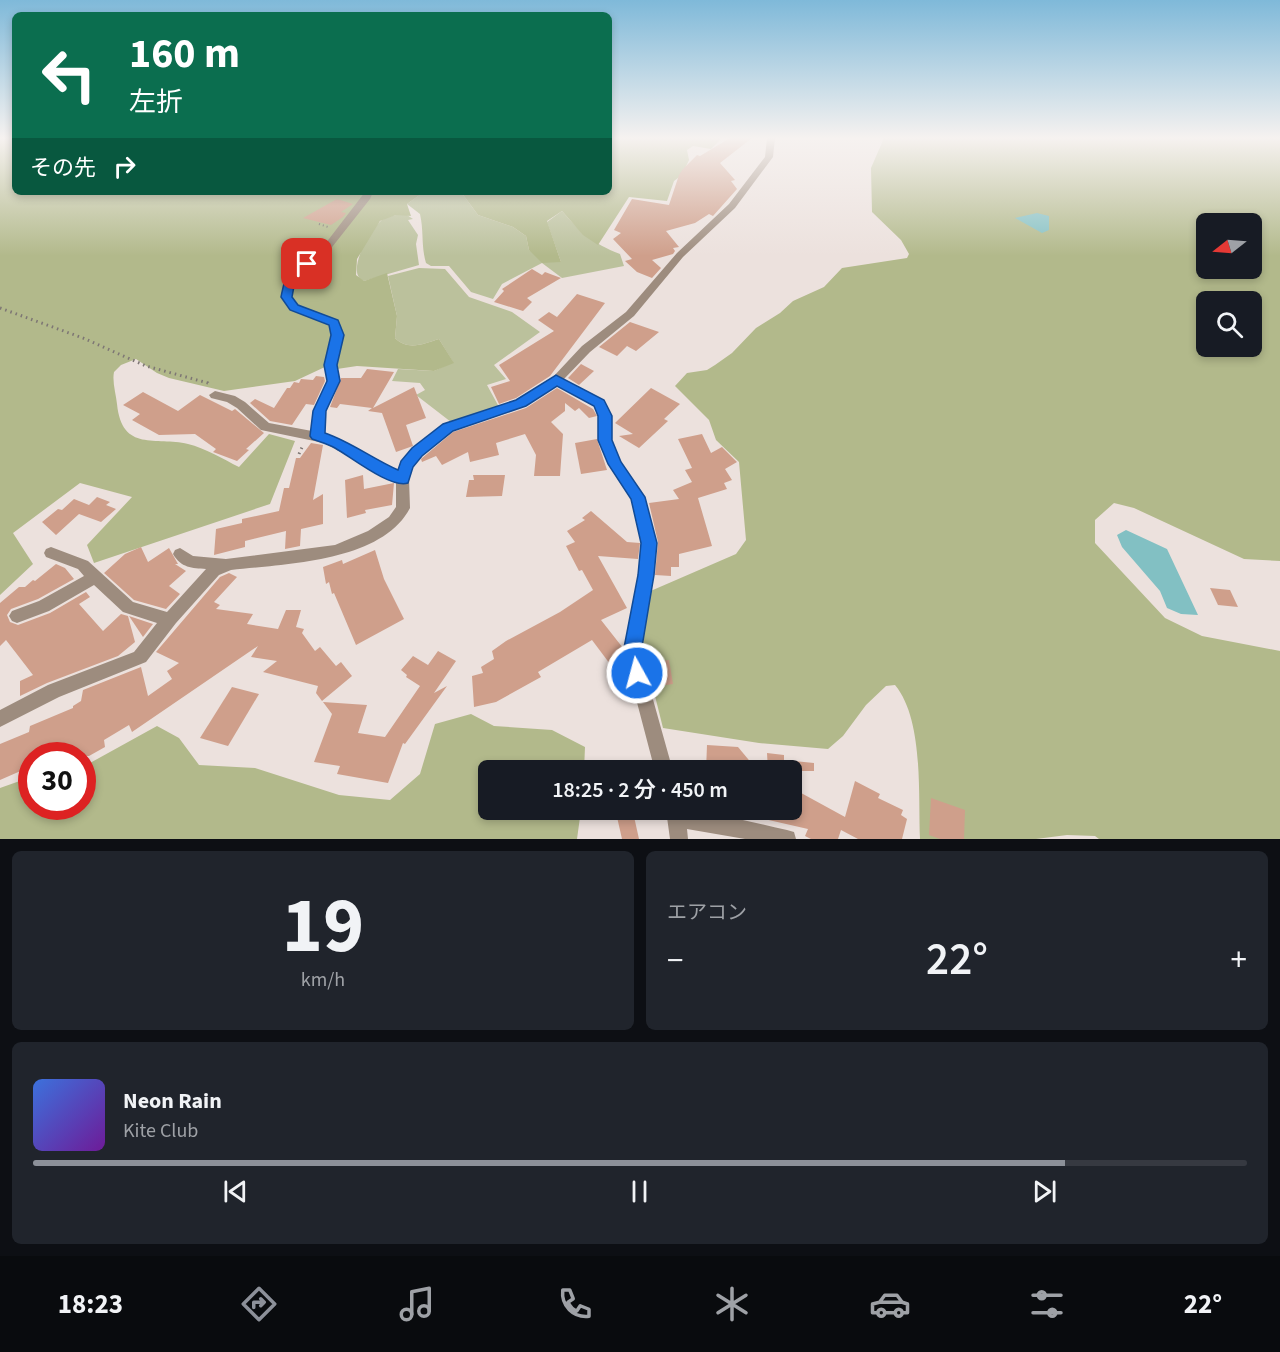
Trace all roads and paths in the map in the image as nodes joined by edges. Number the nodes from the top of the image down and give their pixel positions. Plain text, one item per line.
1 (754, 177) edge
2 (367, 195) edge
3 (0, 308) edge
4 (556, 380) junction
5 (215, 395) joint
6 (317, 436) junction
7 (403, 479) junction
8 (51, 553) dead end
9 (180, 555) dead end
10 (230, 564) junction
11 (95, 577) junction
12 (17, 616) dead end
13 (170, 620) junction
14 (0, 719) edge
15 (661, 760) edge
16 (677, 820) edge
17 (702, 820) edge
18 (679, 839) edge
19 (787, 839) edge

1 - 4 street
2 - 6 street
3 - 5 path
4 - 7 street
4 - 15 street
5 - 6 street
6 - 7 street
7 - 10 street
8 - 11 street
9 - 10 street
10 - 13 street
11 - 12 street
11 - 13 street
13 - 14 street
16 - 18 street
17 - 19 street

